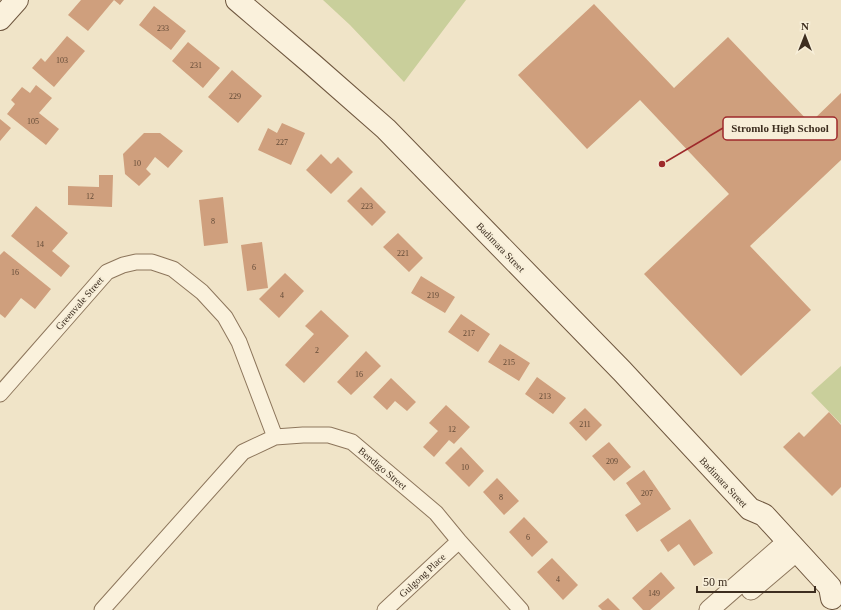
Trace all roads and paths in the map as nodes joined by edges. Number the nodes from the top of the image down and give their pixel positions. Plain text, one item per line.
1 (17, 0) edge
2 (237, 0) edge
3 (0, 19) edge
4 (0, 394) edge
5 (275, 437) junction
6 (459, 541) junction
7 (788, 550) junction
8 (837, 603) edge
9 (102, 610) edge
10 (385, 610) edge
11 (521, 610) edge
12 (709, 610) edge
13 (726, 610) edge

1 - 3 main road
2 - 7 main road, Badimara Street
4 - 5 street, Greenvale Street
5 - 6 street, Bendigo Street
5 - 9 street, Bendigo Street
6 - 10 street, Gulgong Place
6 - 11 street, Bendigo Street
7 - 8 main road, Badimara Street
7 - 12 street
7 - 13 street

